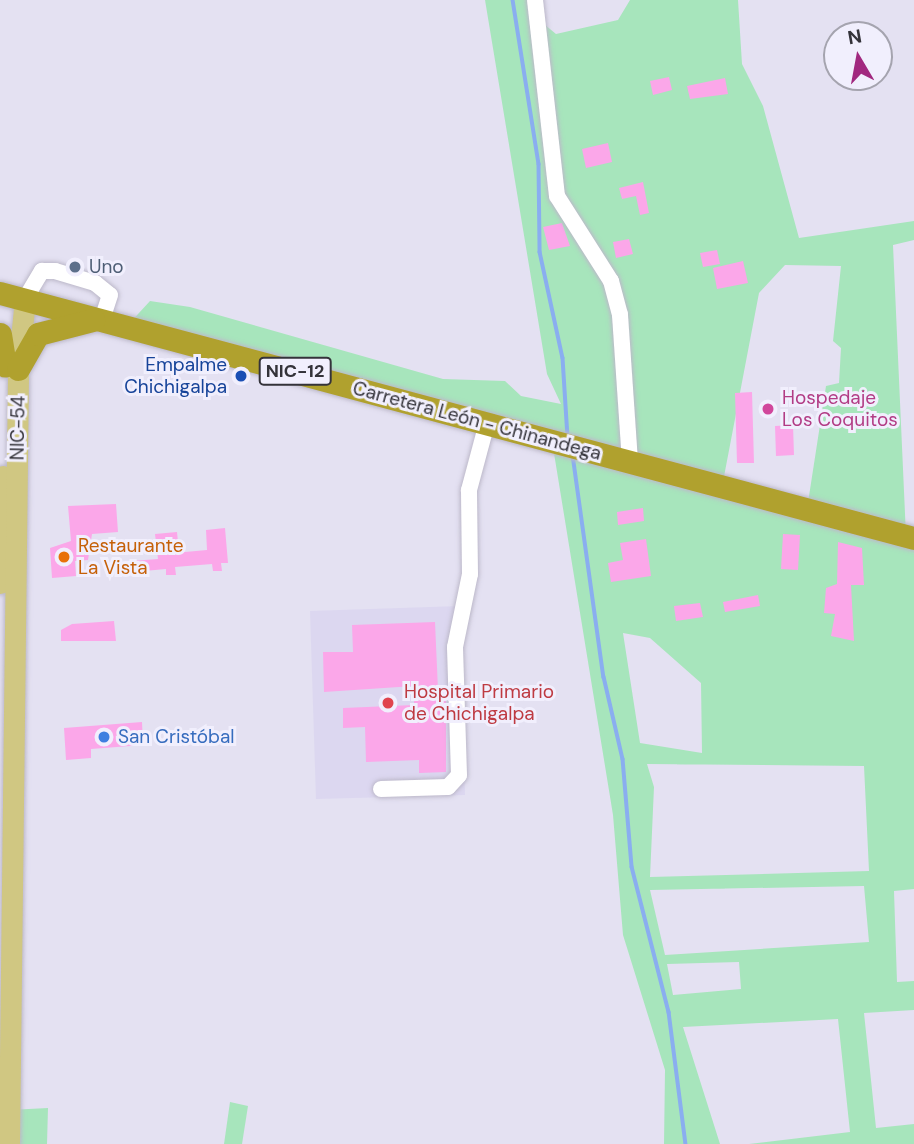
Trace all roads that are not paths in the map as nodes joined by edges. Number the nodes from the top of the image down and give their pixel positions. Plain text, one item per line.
1 (536, 0) edge
2 (12, 296) edge
3 (102, 319) junction
4 (0, 334) edge
5 (12, 368) junction
6 (487, 423) junction
7 (630, 462) junction
8 (914, 538) edge
9 (0, 583) edge
10 (7, 694) edge
11 (381, 789) dead end
12 (6, 881) edge
13 (5, 1042) edge
14 (9, 1144) edge

1 - 7 street
2 - 3 highway, Carretera León - Chinandega / NIC-12
2 - 3 street
2 - 5 main road, NIC-54 / NIC-54
3 - 5 highway
3 - 6 highway, Carretera León - Chinandega / NIC-12
4 - 5 highway
5 - 9 main road, NIC-54 / NIC-54
5 - 10 main road, NIC-54 / NIC-54
6 - 7 highway, Carretera León - Chinandega / NIC-12
6 - 11 street
7 - 8 highway, Carretera León - Chinandega / NIC-12
10 - 12 main road, NIC-54 / NIC-54
12 - 13 main road, NIC-54 / NIC-54
13 - 14 main road, NIC-54 / NIC-54

